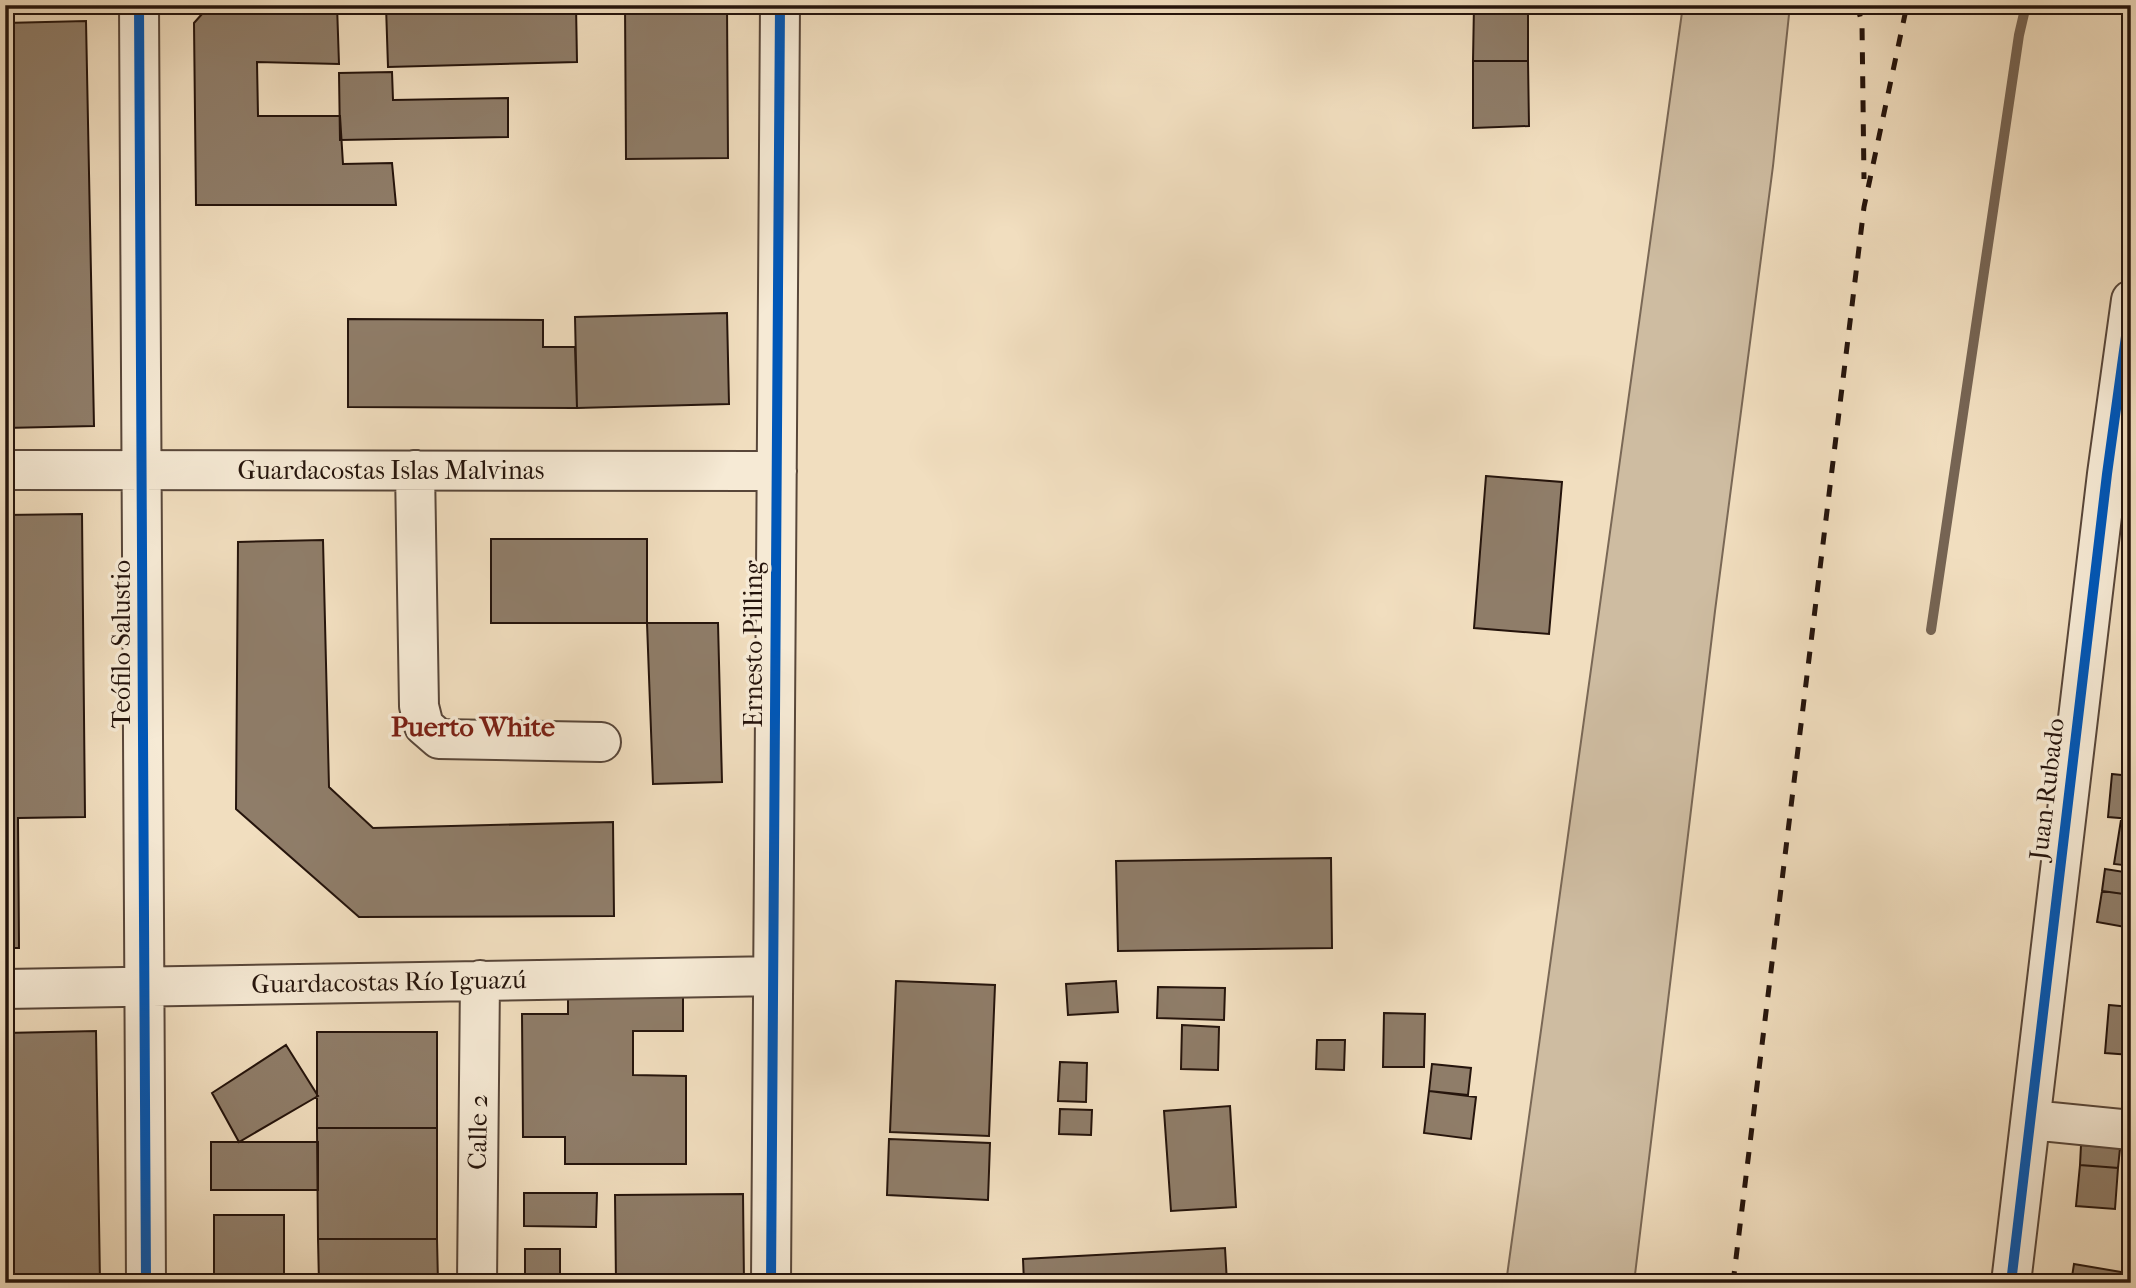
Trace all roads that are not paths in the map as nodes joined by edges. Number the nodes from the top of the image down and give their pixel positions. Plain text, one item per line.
1 (139, 5) edge
2 (780, 5) edge
3 (2131, 300) edge
4 (5, 470) edge
5 (143, 470) junction
6 (415, 470) junction
7 (777, 471) junction
8 (2119, 476) edge
9 (601, 742) dead end
10 (773, 976) junction
11 (480, 980) junction
12 (145, 986) junction
13 (5, 989) edge
14 (2031, 1120) junction
15 (2131, 1130) edge
16 (146, 1283) edge
17 (477, 1283) edge
18 (771, 1283) edge
19 (2011, 1283) edge

1 - 5 street, Teófilo Salustio
2 - 7 street, Ernesto Pilling
3 - 8 street, Juan Rubado
4 - 5 street, Guardacostas Islas Malvinas
5 - 6 street, Guardacostas Islas Malvinas
5 - 12 street, Teófilo Salustio
6 - 7 street, Guardacostas Islas Malvinas
6 - 9 street
7 - 10 street, Ernesto Pilling
8 - 14 street, Juan Rubado
10 - 11 street, Guardacostas Río Iguazú
10 - 18 street, Ernesto Pilling
11 - 12 street, Guardacostas Río Iguazú
11 - 17 street, Calle 2
12 - 13 street, Guardacostas Río Iguazú
12 - 16 street, Teófilo Salustio
14 - 15 street
14 - 19 street, Juan Rubado

